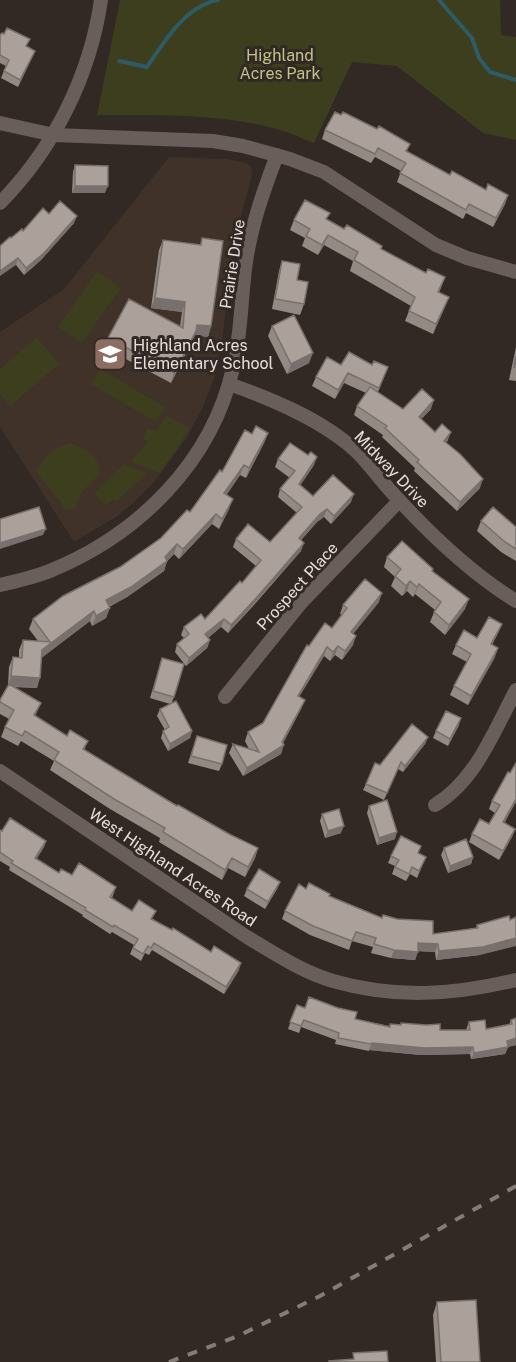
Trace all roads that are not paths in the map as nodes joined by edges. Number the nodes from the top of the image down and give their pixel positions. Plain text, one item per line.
1 (101, 0) edge
2 (0, 123) edge
3 (54, 135) junction
4 (277, 155) junction
5 (0, 203) edge
6 (516, 272) edge
7 (229, 384) junction
8 (399, 501) junction
9 (0, 585) edge
10 (516, 601) edge
11 (516, 690) edge
12 (225, 697) dead end
13 (0, 771) edge
14 (435, 806) dead end
15 (516, 980) edge

1 - 3 street
2 - 3 street
3 - 4 street
3 - 5 street
4 - 6 street
4 - 7 street, Prairie Drive
7 - 8 street, Midway Drive
7 - 9 street, Prairie Drive
8 - 10 street, Midway Drive
8 - 12 street, Prospect Place
11 - 14 street
13 - 15 street, West Highland Acres Road

